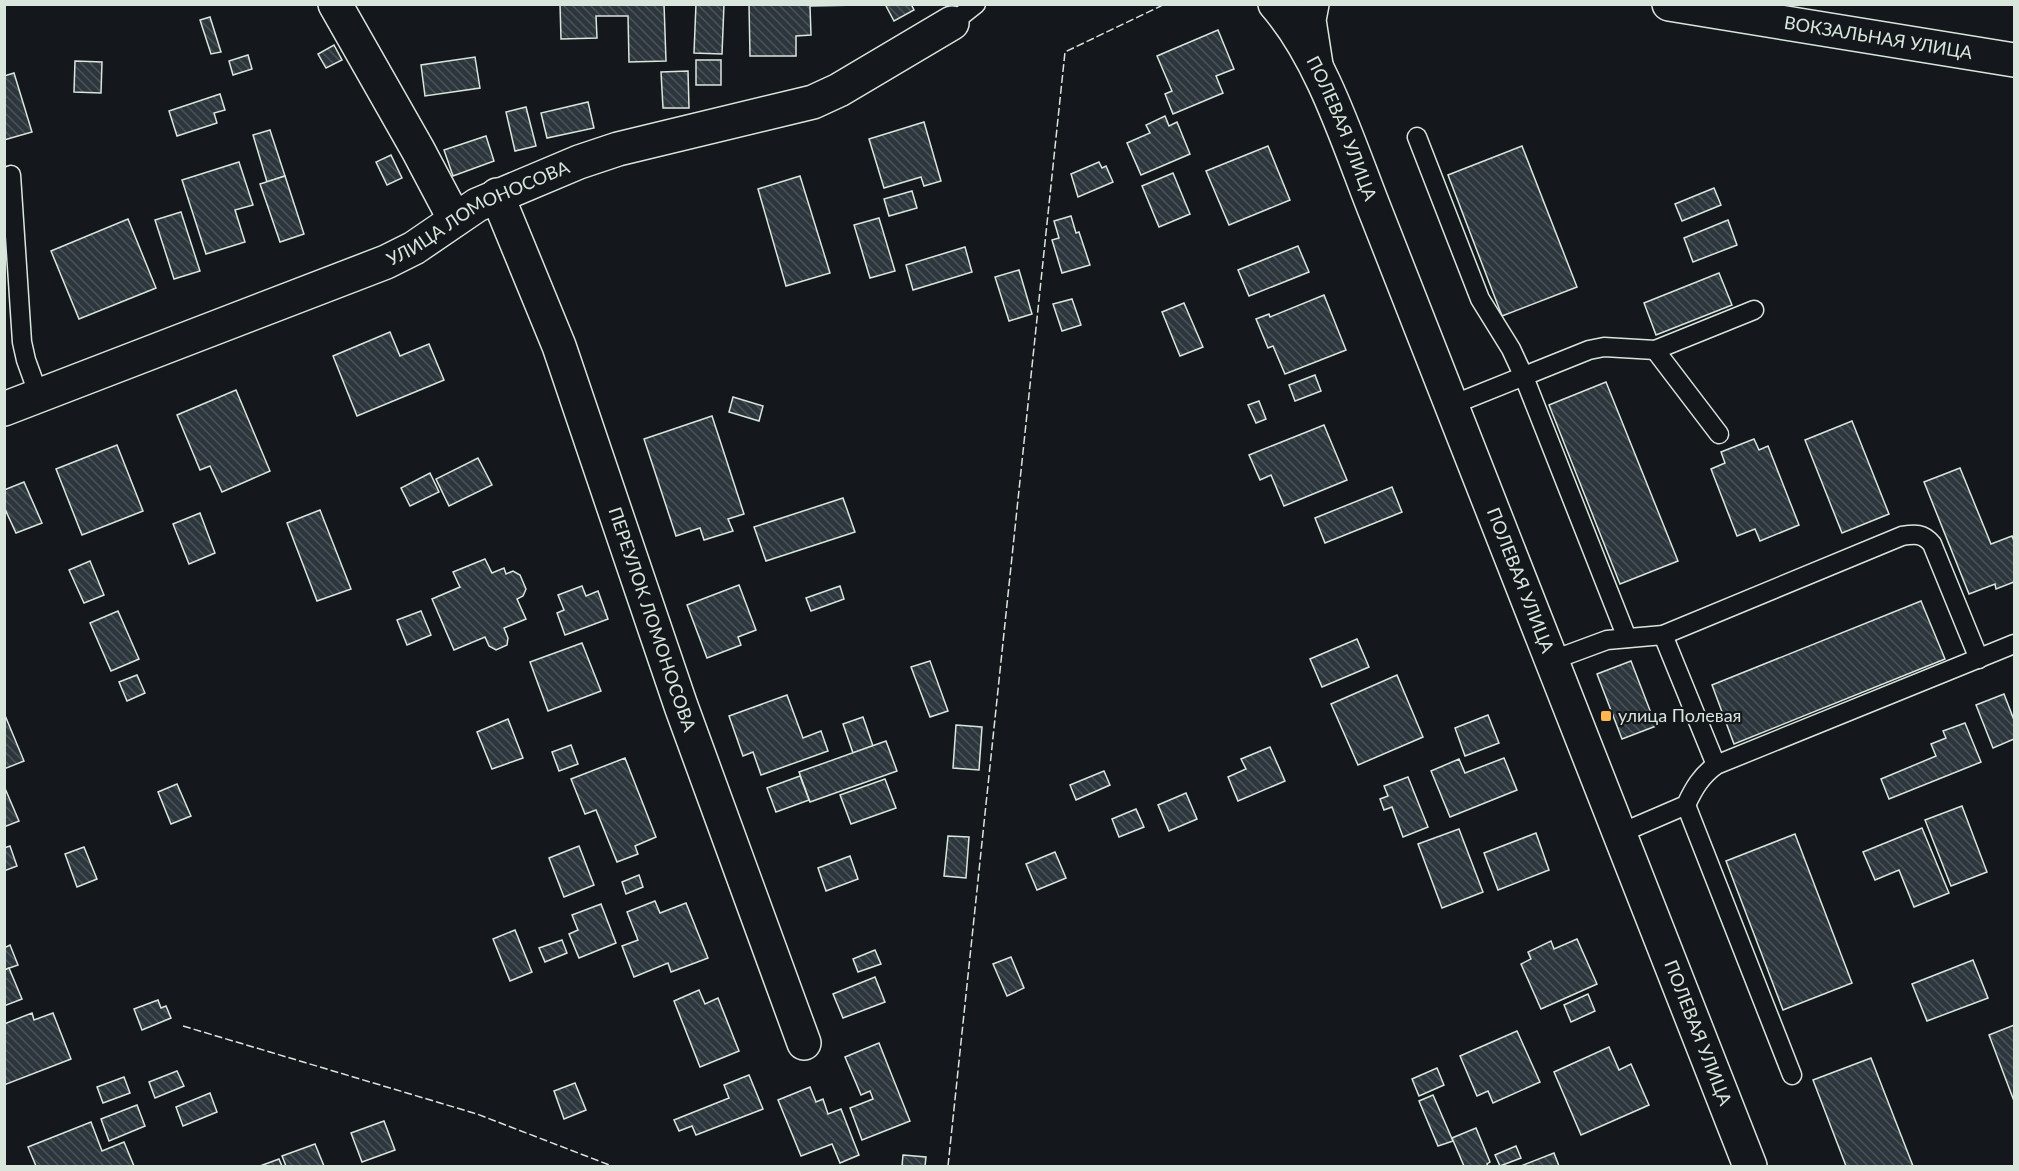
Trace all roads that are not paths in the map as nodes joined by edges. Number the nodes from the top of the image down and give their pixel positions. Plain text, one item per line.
1 (335, 4) edge
2 (1275, 4) edge
3 (1312, 4) edge
4 (1669, 4) edge
5 (964, 14) edge
6 (2014, 60) edge
7 (1318, 72) junction
8 (1416, 137) dead end
9 (11, 175) dead end
10 (498, 195) junction
11 (454, 218) junction
12 (1754, 310) dead end
13 (1655, 350) junction
14 (1524, 377) junction
15 (39, 396) junction
16 (1452, 405) junction
17 (4, 409) edge
18 (1719, 434) dead end
19 (1663, 635) junction
20 (1627, 638) junction
21 (2014, 644) edge
22 (1979, 659) junction
23 (1553, 660) junction
24 (1716, 765) junction
25 (1686, 805) junction
26 (1621, 833) junction
27 (804, 1043) dead end
28 (1792, 1075) dead end
29 (1750, 1167) edge

1 - 11 street
2 - 7 street, ПОЛЕВАЯ УЛИЦА
3 - 7 street
4 - 6 street, ВОКЗАЛЬНАЯ УЛИЦА
5 - 10 street, УЛИЦА ЛОМОНОСОВА
7 - 16 street, ПОЛЕВАЯ УЛИЦА
8 - 14 lane
9 - 15 lane
10 - 11 street, УЛИЦА ЛОМОНОСОВА
10 - 27 street, ПЕРЕУЛОК ЛОМОНОСОВА
11 - 15 street, УЛИЦА ЛОМОНОСОВА
12 - 13 lane
13 - 14 lane
13 - 18 lane
14 - 16 lane
14 - 20 lane
15 - 17 street, УЛИЦА ЛОМОНОСОВА
16 - 23 street, ПОЛЕВАЯ УЛИЦА
19 - 20 lane
19 - 22 lane
19 - 24 lane
20 - 23 lane
21 - 22 lane
22 - 24 lane
23 - 26 street, ПОЛЕВАЯ УЛИЦА
24 - 25 lane
25 - 26 lane
25 - 28 lane
26 - 29 street, ПОЛЕВАЯ УЛИЦА

